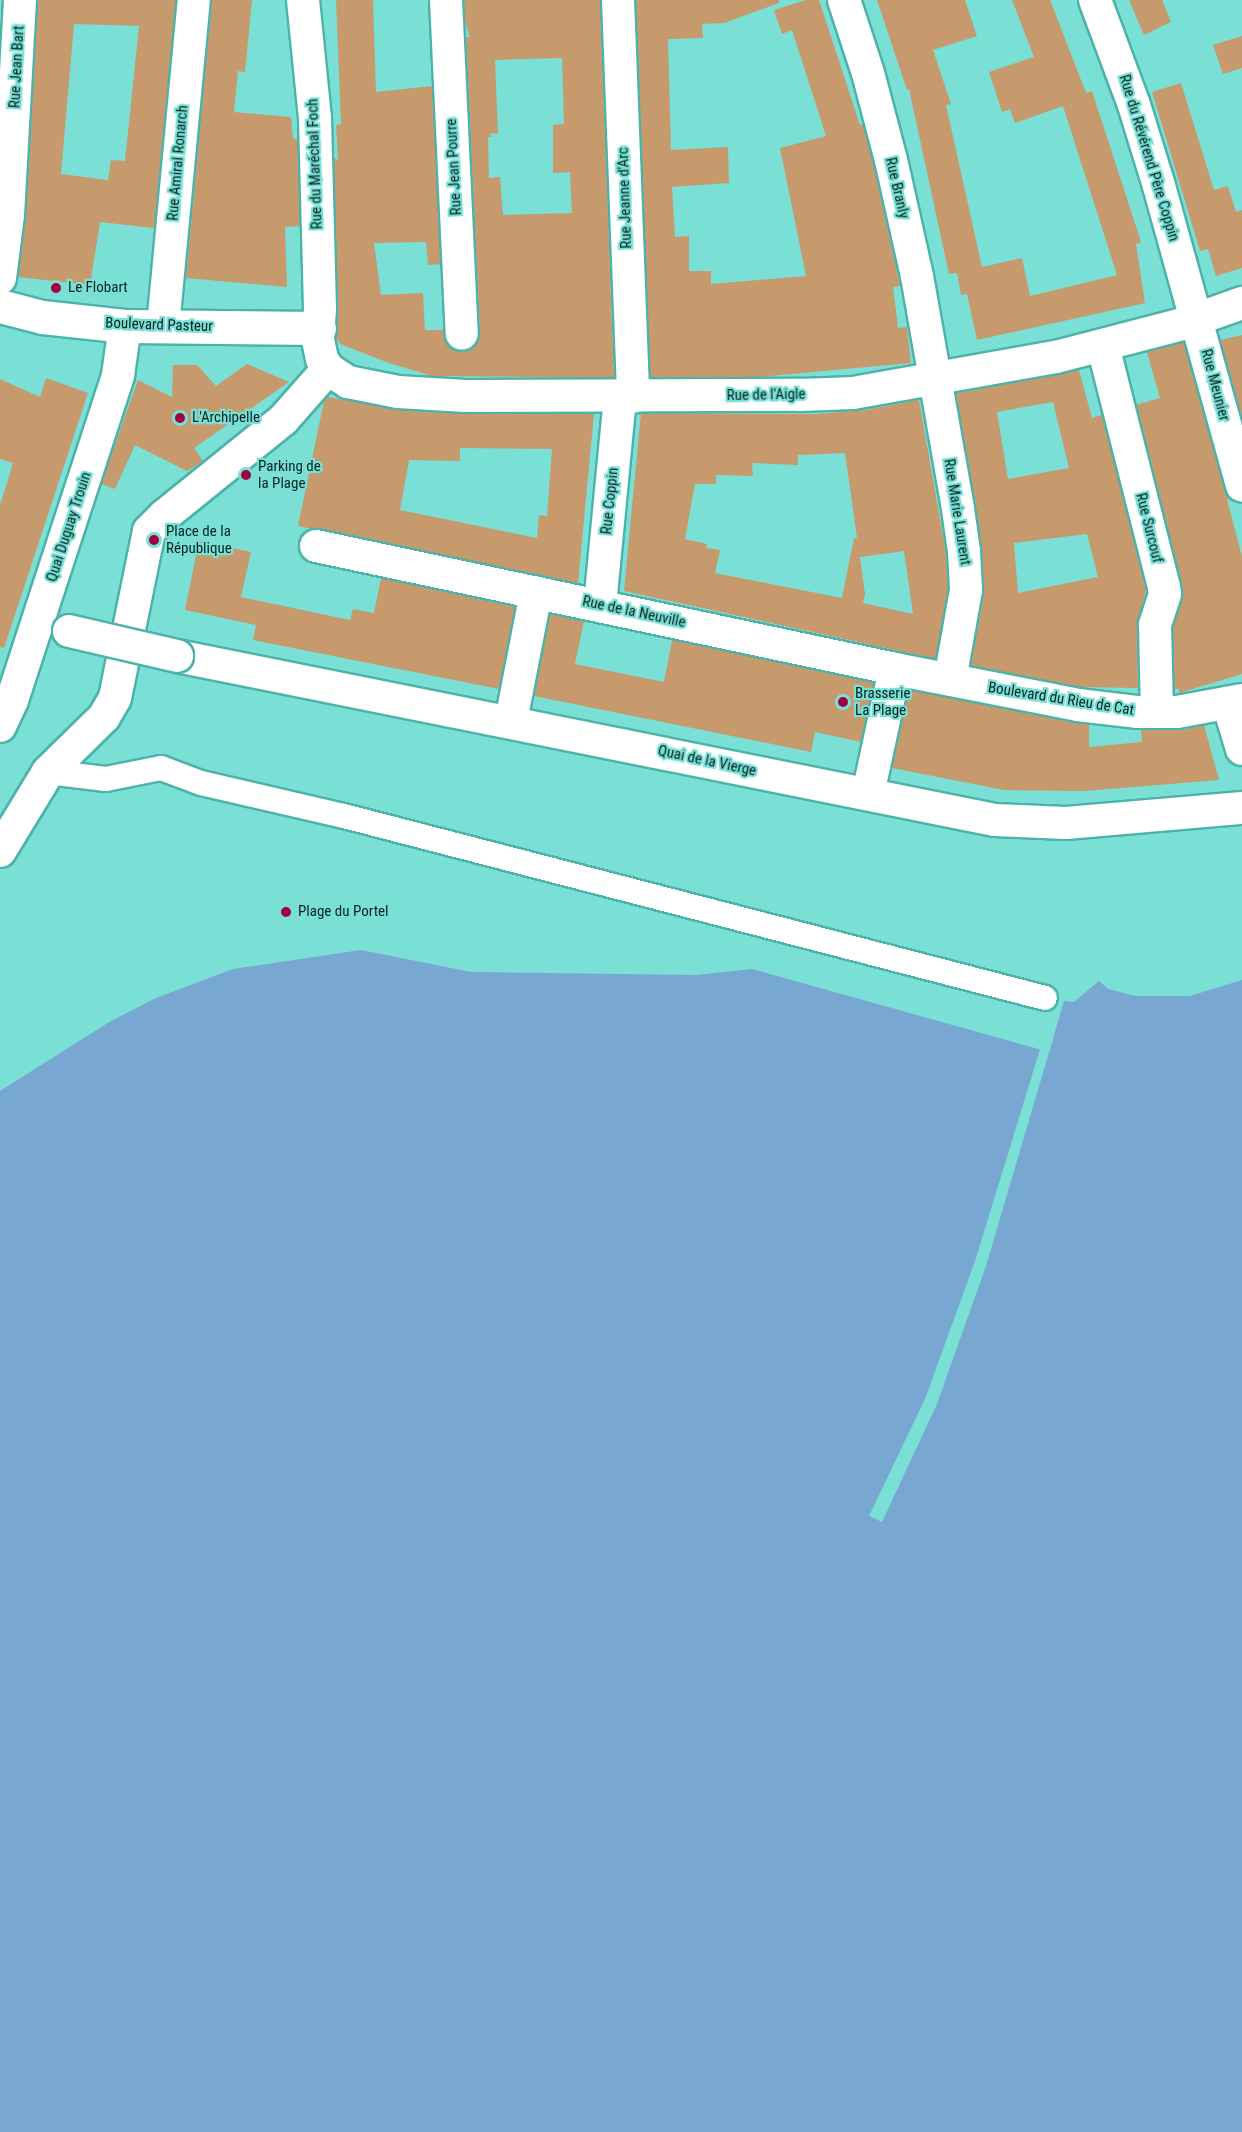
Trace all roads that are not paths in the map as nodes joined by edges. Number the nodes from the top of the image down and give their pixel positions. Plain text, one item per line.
1 (20, 0) edge
2 (194, 0) edge
3 (303, 0) edge
4 (446, 0) edge
5 (618, 0) edge
6 (844, 0) edge
7 (1095, 0) edge
8 (0, 278) edge
9 (1242, 303) edge
10 (0, 306) edge
11 (1197, 319) junction
12 (125, 326) junction
13 (163, 326) junction
14 (319, 328) junction
15 (462, 334) dead end
16 (1103, 346) junction
17 (328, 369) junction
18 (934, 380) junction
19 (626, 397) junction
20 (1242, 486) edge
21 (316, 546) dead end
22 (536, 592) junction
23 (600, 605) junction
24 (38, 622) junction
25 (895, 669) junction
26 (951, 680) junction
27 (1235, 701) edge
28 (1157, 712) junction
29 (511, 721) junction
30 (0, 726) edge
31 (1242, 749) edge
32 (48, 772) junction
33 (868, 794) junction
34 (1242, 808) edge
35 (0, 851) edge
36 (1045, 998) dead end

1 - 8 street, Rue Jean Bart
2 - 13 street, Rue Amiral Ronarch
3 - 14 street, Rue du Maréchal Foch
4 - 15 street, Rue Jean Pourre
5 - 19 street, Rue Jeanne d'Arc
6 - 18 street, Rue Branly
7 - 11 street, Rue du Révérend Père Coppin
9 - 11 street, Rue de l'Aigle
10 - 12 street, Boulevard Pasteur
11 - 16 street, Rue de l'Aigle
11 - 20 street, Rue Meunier
12 - 13 street, Boulevard Pasteur
12 - 24 street, Quai Duguay Trouin
13 - 14 street, Boulevard Pasteur
14 - 17 street
16 - 18 street, Rue de l'Aigle
16 - 28 street, Rue Surcouf
17 - 19 street, Rue de l'Aigle
17 - 32 street
18 - 19 street, Rue de l'Aigle
18 - 26 street, Rue Marie Laurent
19 - 23 street, Rue Coppin
21 - 22 street, Rue de la Neuville
22 - 23 street, Rue de la Neuville
22 - 29 street
23 - 25 street, Rue de la Neuville
24 - 29 street, Quai de la Vierge, bridge
24 - 30 street, Quai Duguay Trouin
25 - 26 street, Rue de la Neuville
25 - 33 street
26 - 28 street, Boulevard du Rieu de Cat
27 - 28 street, Boulevard du Rieu de Cat
27 - 31 street
29 - 33 street, Quai de la Vierge
32 - 35 street
32 - 36 street
33 - 34 street, Quai de la Vierge

